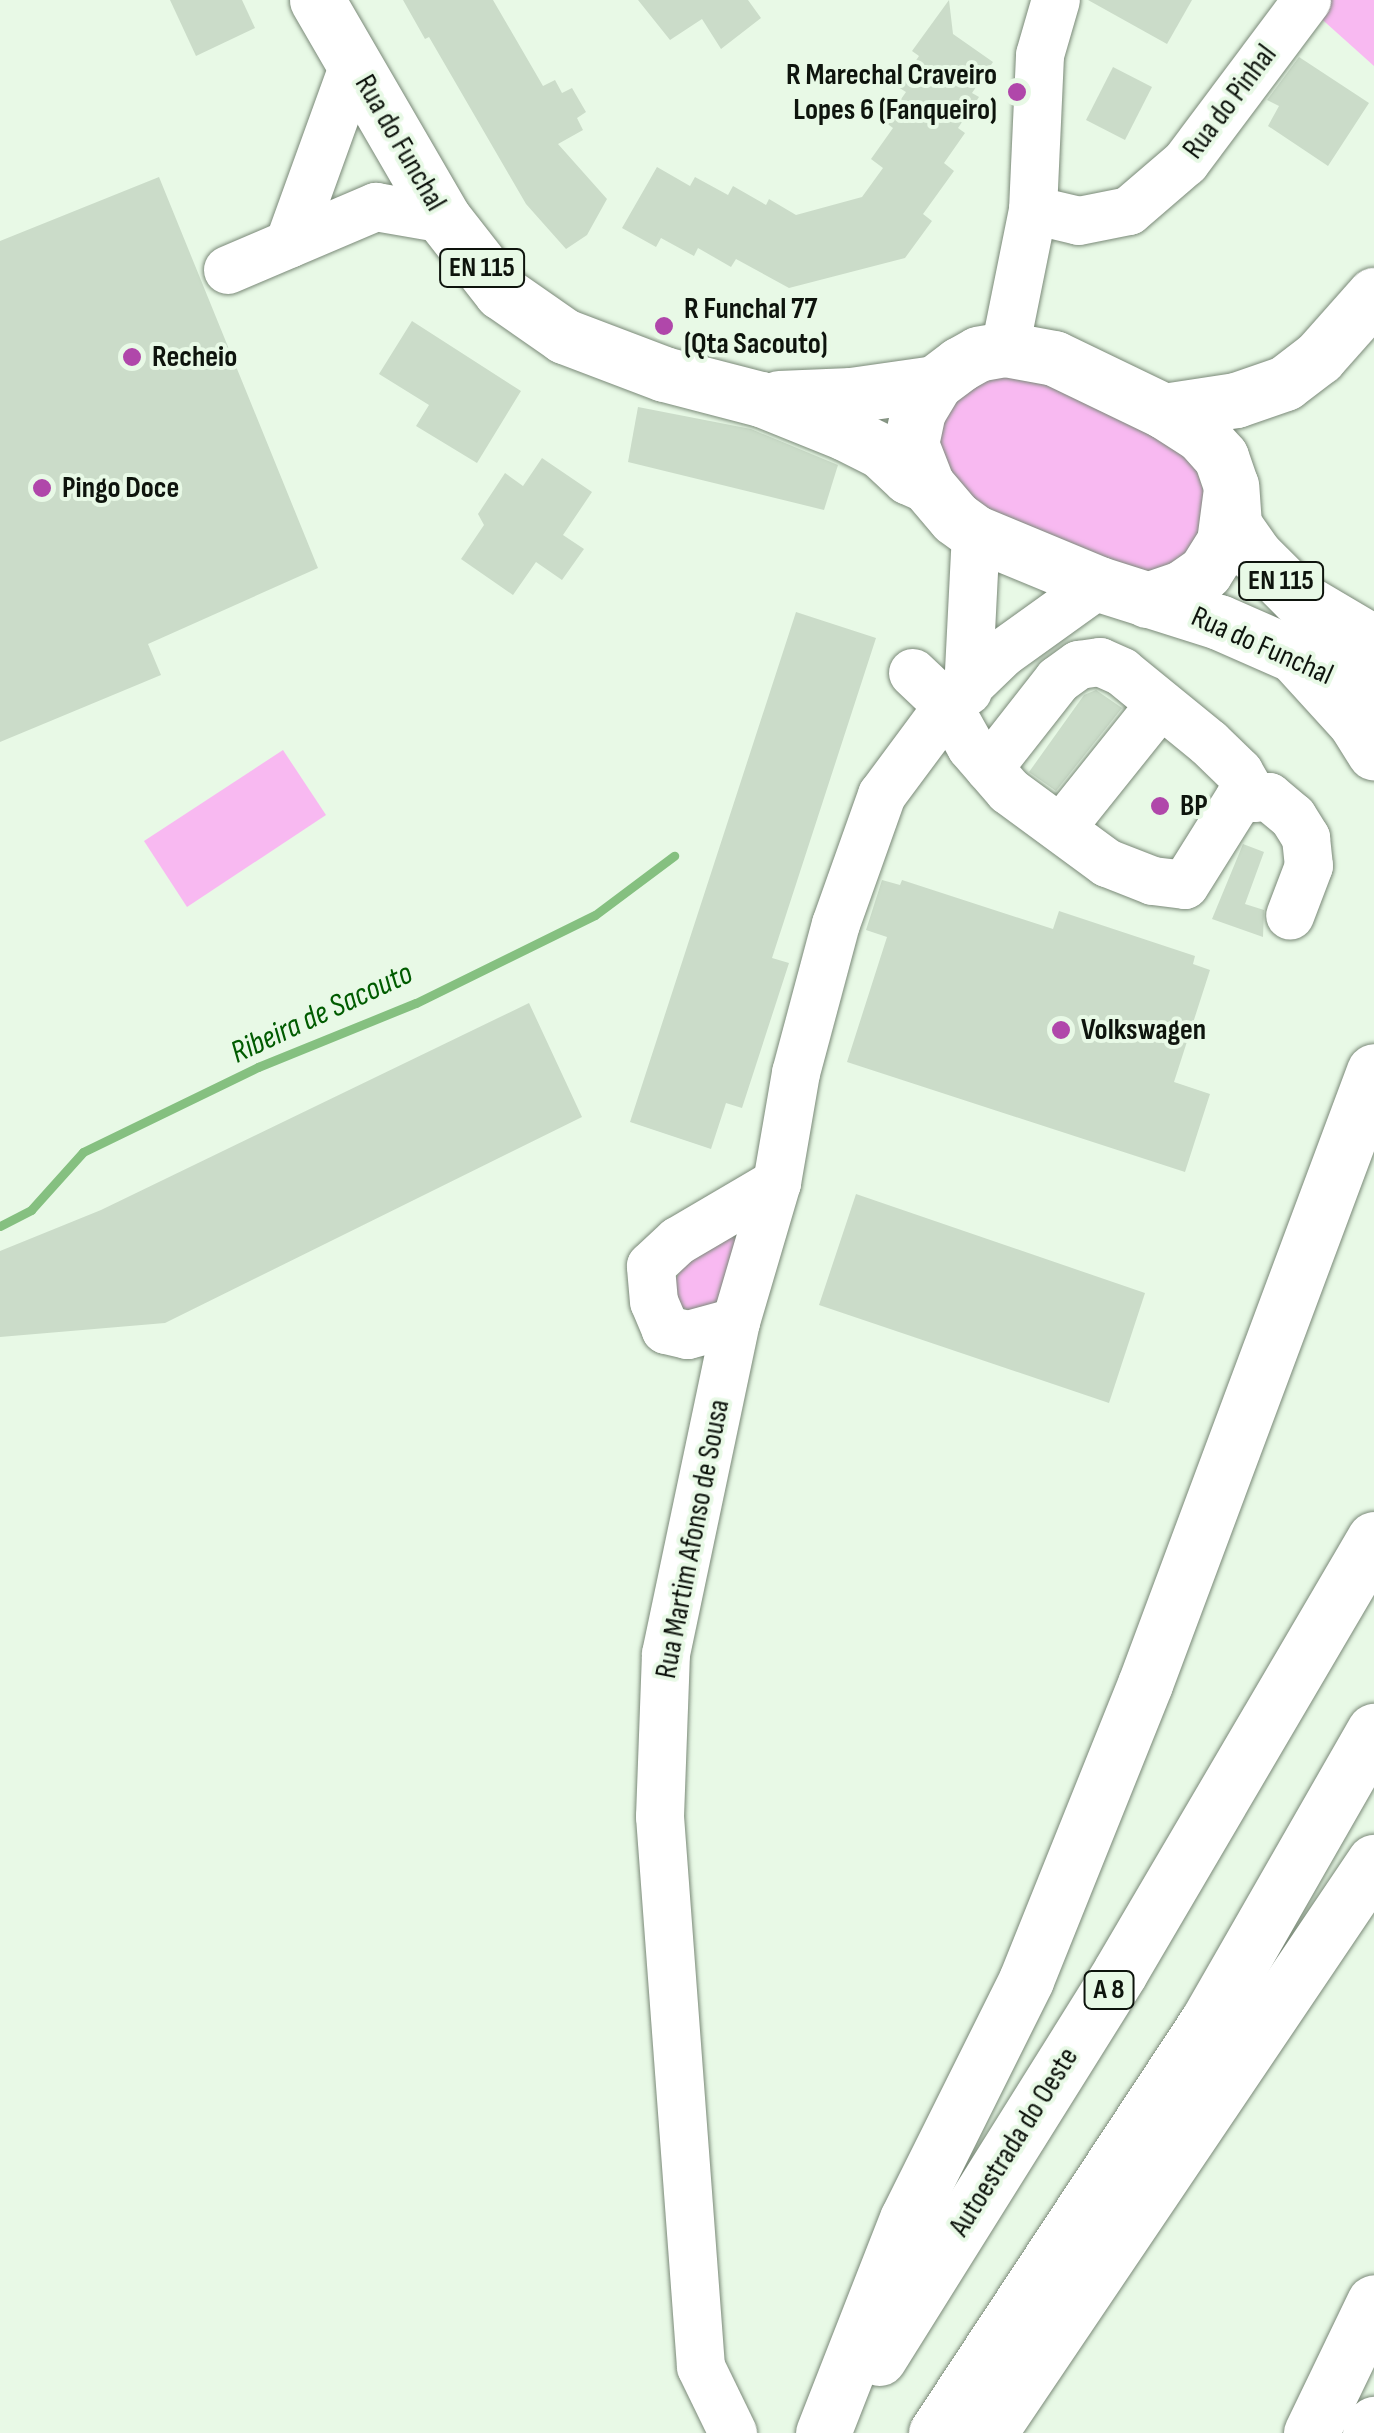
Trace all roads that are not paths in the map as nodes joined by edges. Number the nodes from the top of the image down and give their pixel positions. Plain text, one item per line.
1 (317, 0) edge
2 (1056, 0) edge
3 (1307, 0) edge
4 (354, 64) junction
5 (1033, 210) junction
6 (444, 219) junction
7 (290, 244) junction
8 (228, 270) dead end
9 (1374, 295) edge
10 (1005, 349) junction
11 (935, 383) junction
12 (761, 399) junction
13 (1164, 410) junction
14 (928, 485) junction
15 (1232, 486) junction
16 (976, 533) junction
17 (1123, 592) junction
18 (1374, 644) edge
19 (1294, 655) junction
20 (913, 673) dead end
21 (958, 698) junction
22 (1374, 698) edge
23 (1159, 706) junction
24 (1374, 753) edge
25 (989, 768) junction
26 (1254, 798) junction
27 (1063, 826) junction
28 (1290, 916) dead end
29 (1374, 1070) edge
30 (777, 1183) junction
31 (736, 1322) junction
32 (1374, 1539) edge
33 (1374, 1731) edge
34 (1374, 1862) edge
35 (1374, 2302) edge
36 (1374, 2424) edge
37 (732, 2433) edge
38 (822, 2433) edge
39 (832, 2433) edge
40 (936, 2433) edge
41 (989, 2433) edge
42 (1311, 2433) edge
43 (1370, 2433) edge

1 - 4 main road, Rua do Funchal / EN 115
2 - 5 street
3 - 5 street, Rua do Pinhal
4 - 6 main road, Rua do Funchal / EN 115
4 - 7 street
5 - 10 street
6 - 7 street
6 - 12 main road, Rua do Funchal / EN 115
7 - 8 street
9 - 13 main road
10 - 11 main road, Rua do Funchal
10 - 13 main road, Rua do Funchal
11 - 12 main road, Rua do Funchal
11 - 14 main road, Rua do Funchal
12 - 14 main road, Rua do Funchal
13 - 15 main road, Rua do Funchal
14 - 16 main road, Rua do Funchal
15 - 17 main road, Rua do Funchal
15 - 18 main road, Rua do Funchal / EN 115
16 - 17 main road, Rua do Funchal
16 - 21 street
17 - 19 main road, Rua do Funchal / EN 115
17 - 21 street, Rua Martim Afonso de Sousa
19 - 22 main road, Rua do Funchal / EN 115
19 - 24 main road
20 - 21 street
21 - 25 street
21 - 30 street, Rua Martim Afonso de Sousa
23 - 25 street
23 - 26 street
23 - 27 street
25 - 27 street
26 - 27 street
26 - 28 street
29 - 38 main road
30 - 31 street, Rua Martim Afonso de Sousa
30 - 31 street
31 - 37 street, Rua Martim Afonso de Sousa
32 - 39 main road, Autoestrada do Oeste / A 8
33 - 40 main road
34 - 41 main road
35 - 42 main road
36 - 43 main road

